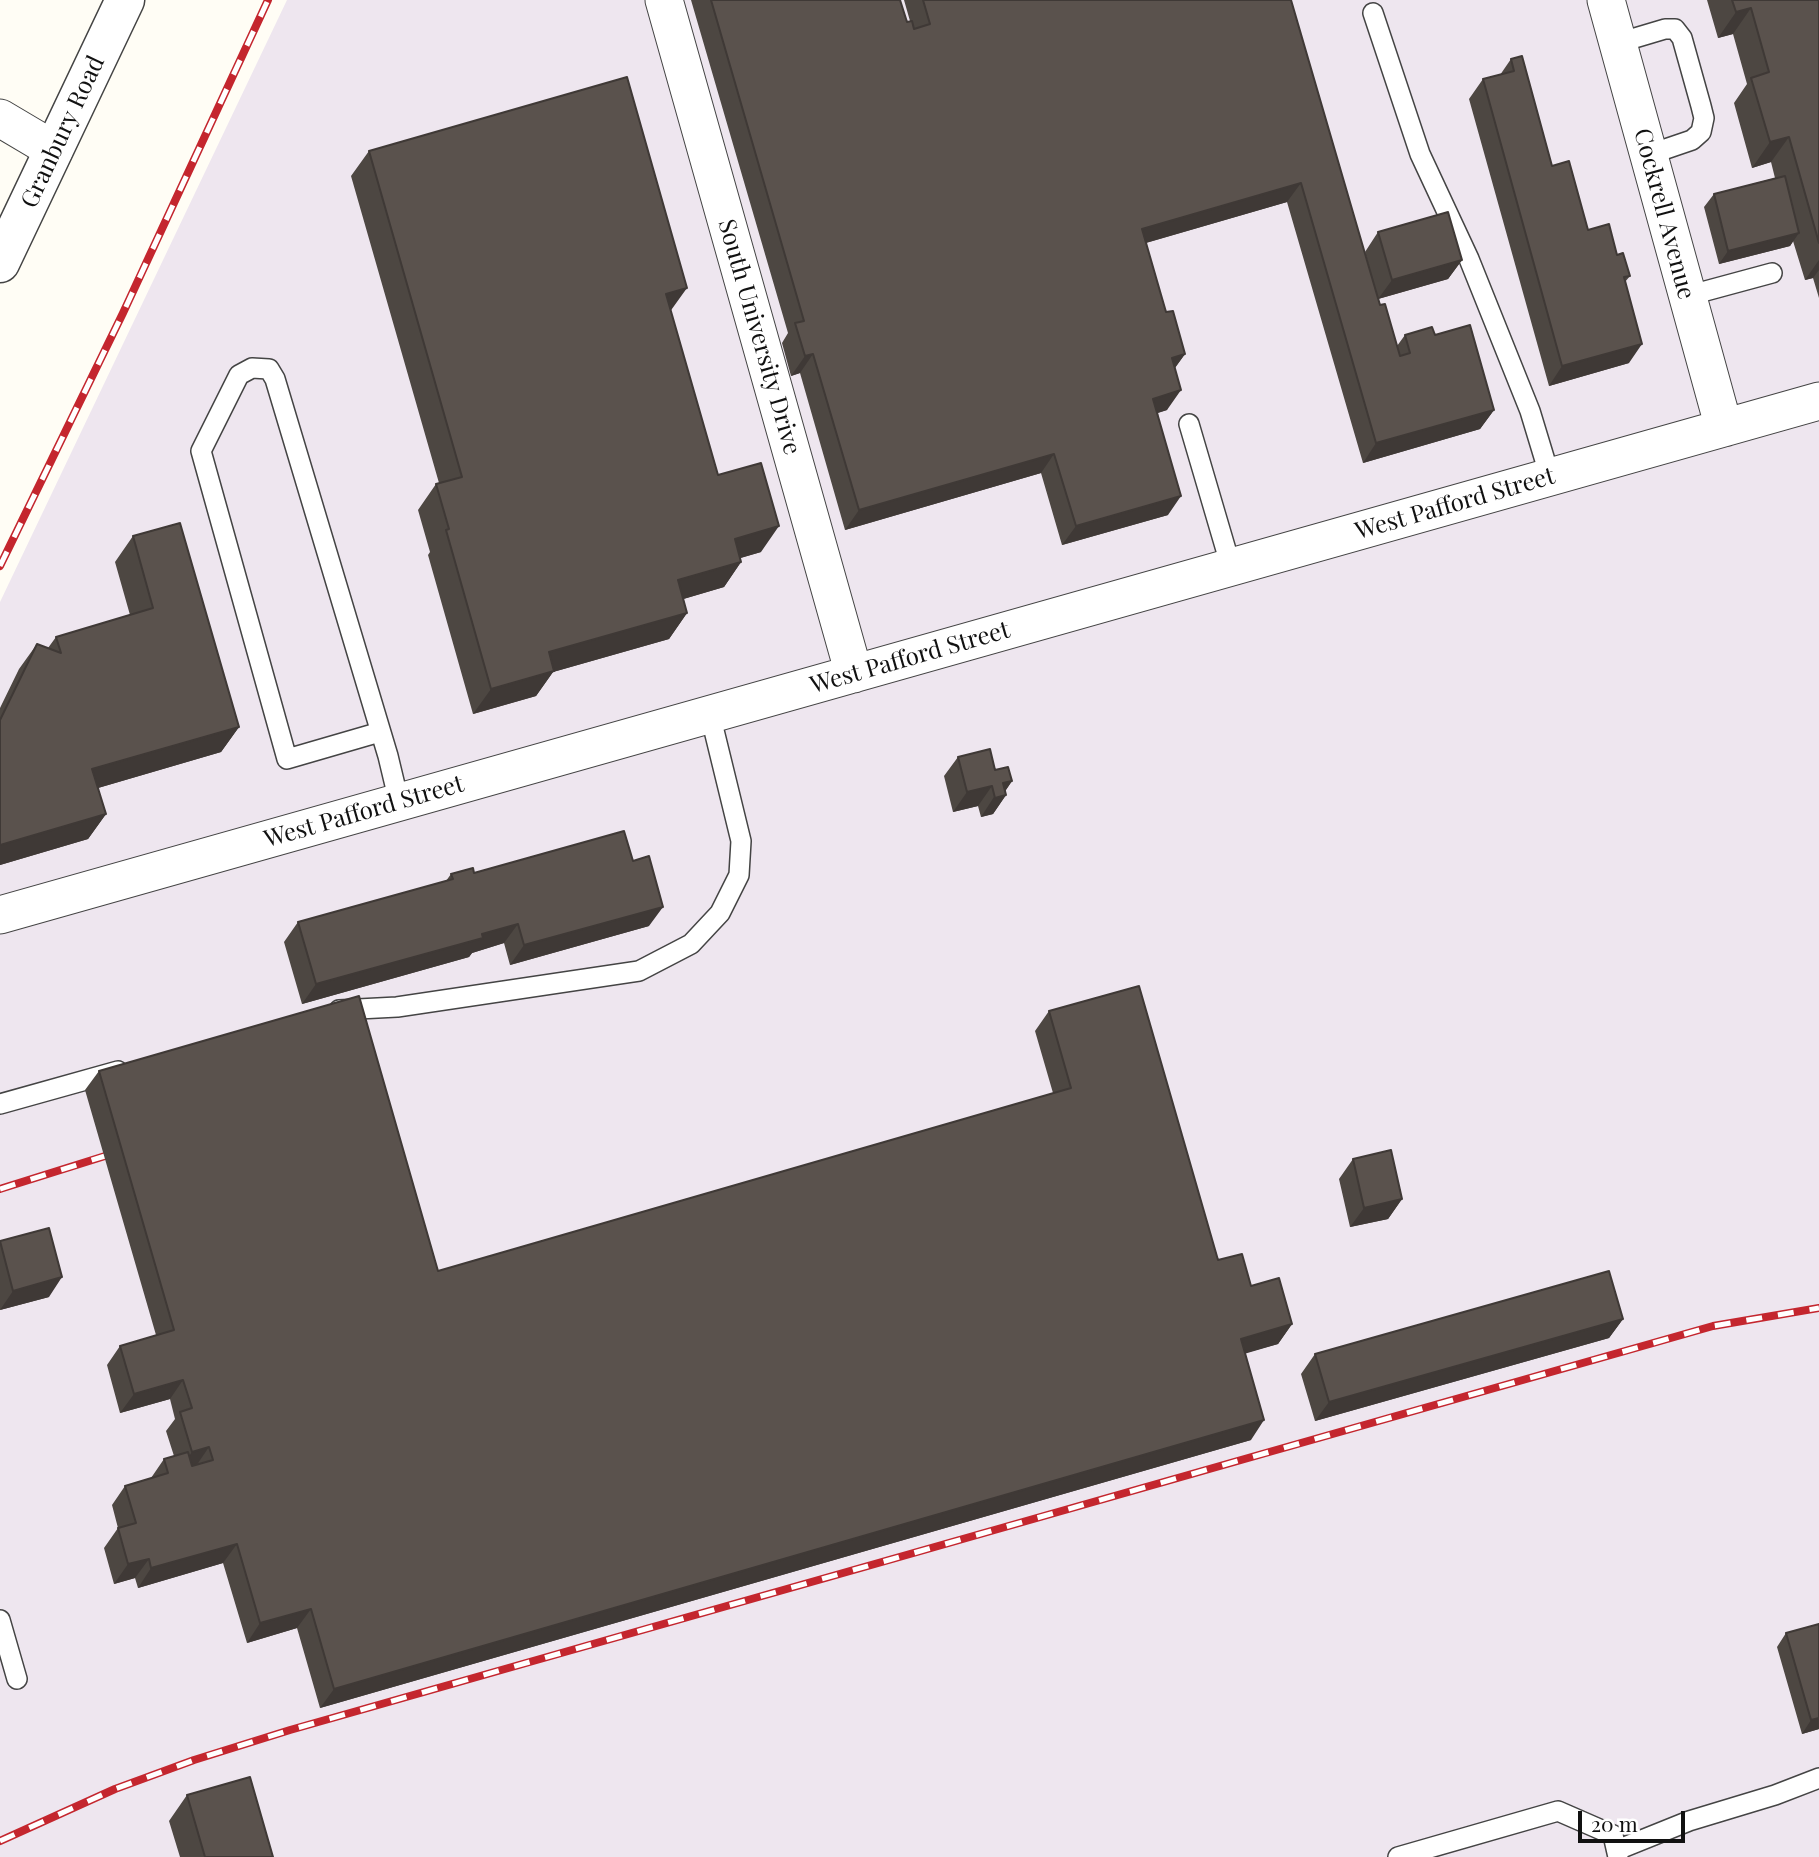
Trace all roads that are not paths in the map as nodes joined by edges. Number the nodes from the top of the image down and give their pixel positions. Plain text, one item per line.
1 (125, 0) edge
2 (664, 0) edge
3 (1606, 0) edge
4 (1373, 13) dead end
5 (1618, 43) junction
6 (0, 118) edge
7 (54, 150) junction
8 (1648, 155) junction
9 (0, 263) edge
10 (1772, 273) dead end
11 (1687, 296) junction
12 (1819, 401) edge
13 (1188, 424) dead end
14 (1724, 428) junction
15 (1550, 477) junction
16 (1231, 567) junction
17 (854, 674) junction
18 (710, 714) junction
19 (380, 732) junction
20 (400, 802) junction
21 (0, 915) edge
22 (322, 1014) edge
23 (142, 1064) edge
24 (0, 1104) edge
25 (0, 1620) edge
26 (17, 1679) dead end
27 (1819, 1777) edge
28 (1618, 1854) edge
29 (1398, 1857) edge

1 - 7 street, Granbury Road
2 - 17 street, South University Drive
3 - 5 street, Cockrell Avenue
4 - 15 lane
5 - 8 street, Cockrell Avenue
5 - 8 lane
6 - 7 street
7 - 9 street, Granbury Road
8 - 11 street, Cockrell Avenue
10 - 11 lane
11 - 14 street, Cockrell Avenue
12 - 14 street, West Pafford Street
13 - 16 lane
14 - 15 street, West Pafford Street
15 - 16 street, West Pafford Street
16 - 17 street, West Pafford Street
17 - 18 street, West Pafford Street
18 - 20 street, West Pafford Street
18 - 22 lane
19 - 19 lane
19 - 20 lane
20 - 21 street, West Pafford Street
23 - 24 lane
25 - 26 lane
27 - 28 lane
28 - 29 lane

